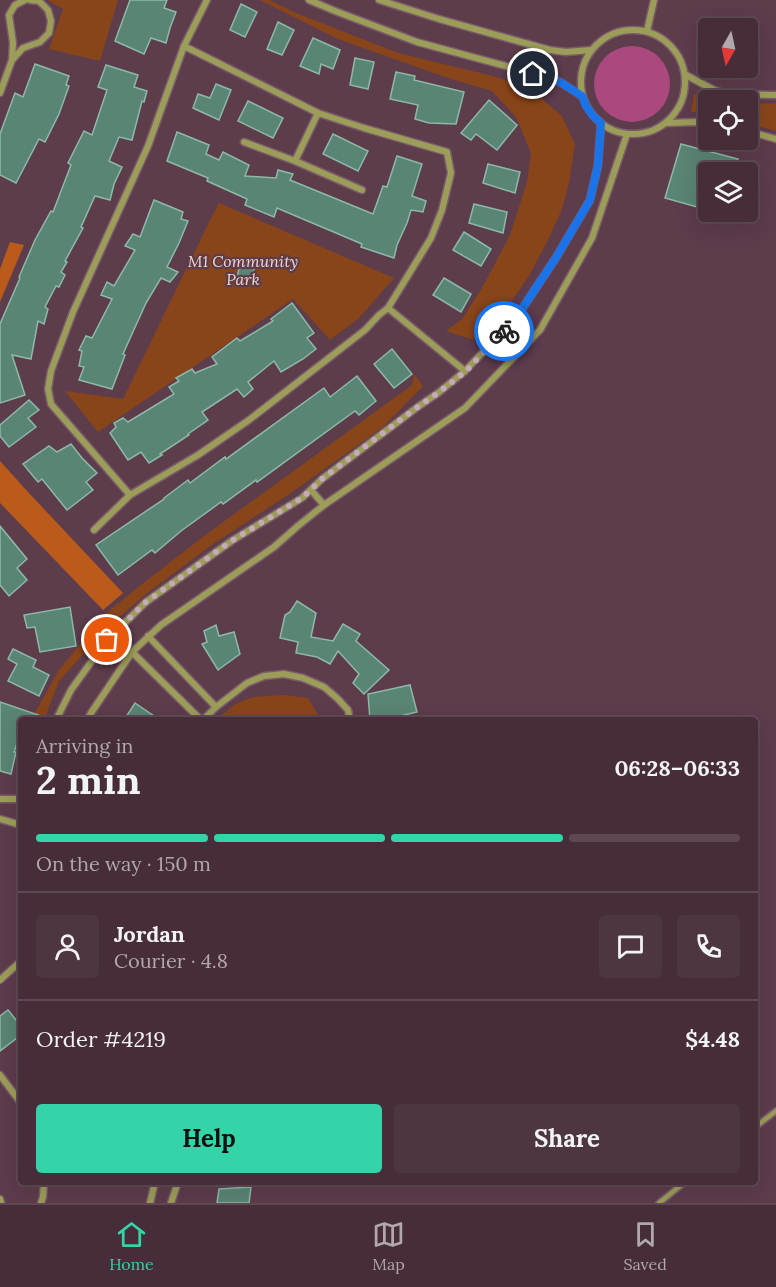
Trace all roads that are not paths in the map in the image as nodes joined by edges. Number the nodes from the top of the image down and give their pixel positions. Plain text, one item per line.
1 (25, 0) edge
2 (30, 0) edge
3 (207, 0) edge
4 (309, 0) edge
5 (379, 0) edge
6 (654, 0) edge
7 (647, 31) junction
8 (184, 46) junction
9 (591, 50) junction
10 (12, 60) junction
11 (686, 75) junction
12 (0, 93) edge
13 (776, 95) edge
14 (582, 96) junction
15 (318, 113) junction
16 (698, 122) edge
17 (601, 123) junction
18 (667, 123) junction
19 (627, 134) junction
20 (758, 134) edge
21 (776, 139) edge
22 (244, 142) dead end
23 (295, 161) junction
24 (362, 190) dead end
25 (388, 308) junction
26 (465, 372) junction
27 (311, 490) junction
28 (130, 495) junction
29 (324, 505) junction
30 (94, 530) dead end
31 (148, 636) junction
32 (132, 652) junction
33 (216, 707) junction
34 (58, 717) edge
35 (89, 717) edge
36 (199, 717) edge
37 (205, 717) edge
38 (349, 717) edge
39 (18, 799) edge
40 (0, 800) edge
41 (0, 819) edge
42 (18, 824) edge
43 (18, 964) edge
44 (0, 980) edge
45 (0, 1075) edge
46 (18, 1098) edge
47 (776, 1111) edge
48 (758, 1125) edge
49 (44, 1185) edge
50 (155, 1185) edge
51 (177, 1185) edge
52 (681, 1185) edge
53 (660, 1202) edge
54 (41, 1203) edge
55 (150, 1203) edge
56 (171, 1203) edge

1 - 10 street
2 - 10 street
3 - 8 street
4 - 14 street
5 - 9 street
6 - 7 street
7 - 9 street
7 - 11 street
8 - 15 street
8 - 28 street
9 - 14 street
10 - 12 street
11 - 13 street
11 - 18 street
14 - 17 street
15 - 23 street
15 - 25 street
16 - 18 street
17 - 19 street
17 - 26 street
18 - 19 street
19 - 29 street
20 - 21 street
22 - 23 street
23 - 24 street
25 - 26 street
25 - 28 street
26 - 27 street
27 - 29 street
27 - 34 street
28 - 30 street
29 - 31 street
31 - 32 street
31 - 33 street
32 - 35 street
32 - 36 street
33 - 37 street
33 - 38 street
39 - 40 street
41 - 42 street
43 - 44 street
45 - 46 street
47 - 48 lane
49 - 54 street
50 - 55 street
51 - 56 street
52 - 53 lane

